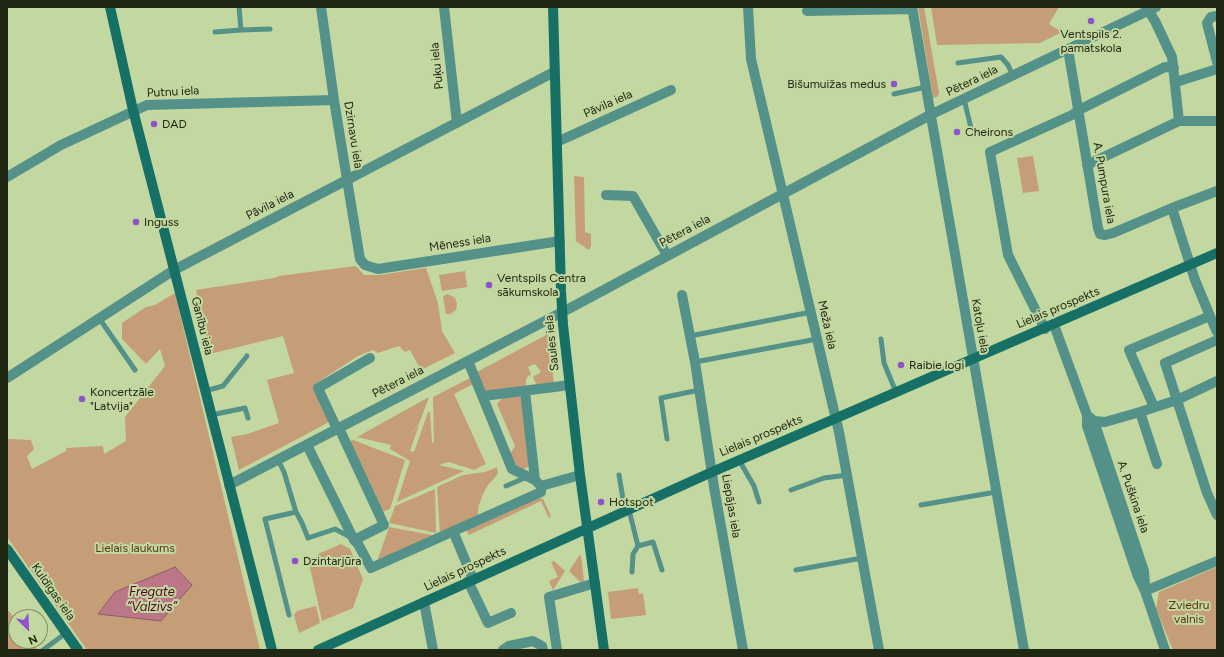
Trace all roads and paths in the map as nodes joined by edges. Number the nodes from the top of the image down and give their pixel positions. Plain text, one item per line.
1 (110, 7) edge
2 (239, 7) edge
3 (321, 7) edge
4 (444, 7) edge
5 (553, 7) edge
6 (748, 7) edge
7 (912, 8) edge
8 (1150, 8) edge
9 (807, 11) dead end
10 (1217, 16) edge
11 (270, 29) dead end
12 (241, 30) junction
13 (216, 32) dead end
14 (1068, 49) junction
15 (1217, 62) edge
16 (958, 63) dead end
17 (1174, 68) junction
18 (1217, 69) edge
19 (554, 72) junction
20 (1013, 76) junction
21 (1176, 82) junction
22 (926, 87) junction
23 (671, 90) dead end
24 (894, 94) dead end
25 (964, 99) junction
26 (334, 100) junction
27 (133, 110) junction
28 (1078, 110) junction
29 (930, 115) junction
30 (1180, 121) junction
31 (1217, 121) edge
32 (457, 123) junction
33 (971, 128) dead end
34 (557, 142) junction
35 (1087, 165) junction
36 (8, 173) edge
37 (348, 180) junction
38 (1217, 191) edge
39 (783, 193) junction
40 (606, 196) dead end
41 (1172, 208) junction
42 (560, 241) junction
43 (1217, 253) edge
44 (667, 255) junction
45 (365, 265) joint
46 (1190, 265) junction
47 (174, 270) junction
48 (682, 295) dead end
49 (562, 312) junction
50 (811, 312) junction
51 (1210, 316) junction
52 (99, 318) junction
53 (1054, 324) junction
54 (1045, 329) junction
55 (1217, 332) edge
56 (690, 336) junction
57 (817, 339) junction
58 (882, 339) dead end
59 (1217, 340) edge
60 (247, 356) dead end
61 (370, 358) dead end
62 (973, 359) junction
63 (468, 361) junction
64 (695, 362) junction
65 (135, 370) dead end
66 (7, 378) edge
67 (1217, 381) edge
68 (570, 385) junction
69 (699, 390) junction
70 (205, 391) junction
71 (525, 391) junction
72 (896, 392) junction
73 (482, 396) junction
74 (1177, 400) junction
75 (1154, 407) junction
76 (1140, 412) junction
77 (211, 415) junction
78 (248, 418) dead end
79 (836, 418) junction
80 (1090, 418) junction
81 (338, 429) junction
82 (667, 439) dead end
83 (307, 445) junction
84 (278, 460) junction
85 (740, 460) junction
86 (1157, 464) dead end
87 (712, 472) junction
88 (580, 475) junction
89 (619, 475) dead end
90 (847, 475) junction
91 (535, 481) junction
92 (229, 485) junction
93 (506, 486) dead end
94 (1217, 489) edge
95 (792, 490) dead end
96 (996, 492) junction
97 (1207, 493) junction
98 (758, 502) dead end
99 (921, 505) dead end
100 (627, 510) junction
101 (296, 512) junction
102 (1217, 515) edge
103 (587, 527) junction
104 (453, 531) junction
105 (354, 540) junction
106 (638, 546) junction
107 (7, 549) edge
108 (862, 558) junction
109 (1217, 562) edge
110 (662, 570) dead end
111 (796, 570) dead end
112 (632, 572) dead end
113 (471, 580) junction
114 (595, 583) junction
115 (1145, 591) junction
116 (424, 602) junction
117 (511, 613) dead end
118 (289, 615) dead end
119 (66, 633) junction
120 (43, 650) edge
121 (78, 650) edge
122 (272, 650) edge
123 (318, 650) edge
124 (433, 650) edge
125 (503, 650) edge
126 (542, 650) edge
127 (557, 650) edge
128 (604, 650) edge
129 (743, 650) edge
130 (879, 650) edge
131 (1024, 650) edge
132 (1165, 650) edge

1 - 27 street, Ganību iela
2 - 12 lane
3 - 26 street, Dzirnavu iela
4 - 32 street, Puķu iela
5 - 19 street, Saules iela
6 - 39 street, Meža iela
7 - 9 street
7 - 22 street, Katoļu iela
8 - 14 street, Pētera iela
8 - 17 street
10 - 15 street
11 - 12 lane
12 - 13 lane
14 - 20 street, Pētera iela
14 - 28 street, A. Pumpura iela
16 - 20 lane
17 - 21 street
17 - 28 street
18 - 21 street
19 - 32 street, Pāvila iela
19 - 34 street, Saules iela
20 - 25 street, Pētera iela
21 - 30 street
22 - 24 lane
22 - 29 street, Katoļu iela
23 - 34 street, Pāvila iela
25 - 29 street, Pētera iela
25 - 33 lane
26 - 27 street, Putnu iela
26 - 37 street, Dzirnavu iela
27 - 36 street, Putnu iela
27 - 47 street, Ganību iela
28 - 35 street, A. Pumpura iela
28 - 54 street
29 - 39 street, Pētera iela
29 - 62 street, Katoļu iela
30 - 31 street
30 - 35 street
32 - 37 street, Pāvila iela
34 - 42 street, Saules iela
35 - 41 street, A. Pumpura iela
37 - 45 street, Dzirnavu iela
37 - 47 street, Pāvila iela
38 - 41 street
39 - 44 street, Pētera iela
39 - 50 street, Meža iela
40 - 44 street
41 - 46 street
42 - 45 street, Mēness iela
42 - 49 street, Saules iela
43 - 46 street, Lielais prospekts
44 - 49 street, Pētera iela
46 - 51 street
46 - 53 street, Lielais prospekts
47 - 52 street, Pāvila iela
47 - 70 street, Ganību iela
48 - 56 street, Liepājas iela
49 - 63 street, Pētera iela
49 - 68 street, Saules iela
50 - 56 lane
50 - 57 street, Meža iela
51 - 55 street
51 - 75 street
52 - 65 lane
52 - 66 street, Pāvila iela
53 - 54 street, Lielais prospekts
53 - 80 street, A. Puškina iela
54 - 62 street, Lielais prospekts
56 - 64 street, Liepājas iela
57 - 64 lane
57 - 79 street, Meža iela
58 - 72 lane
59 - 74 street
60 - 70 lane
61 - 81 street
62 - 72 street, Lielais prospekts
62 - 96 street, Katoļu iela
63 - 73 street
63 - 81 street, Pētera iela
64 - 69 street, Liepājas iela
67 - 74 street
68 - 71 street
68 - 88 street, Saules iela
69 - 82 lane
69 - 87 street, Liepājas iela
70 - 77 street, Ganību iela
71 - 73 street
71 - 91 street
72 - 79 street, Lielais prospekts
73 - 91 street
74 - 75 street
74 - 97 street
75 - 76 street
76 - 80 street
76 - 86 street
77 - 78 lane
77 - 92 street, Ganību iela
79 - 85 street, Lielais prospekts
79 - 90 street, Meža iela
80 - 115 street, A. Puškina iela
81 - 83 street, Pētera iela
81 - 105 street
83 - 84 street, Pētera iela
83 - 105 street
84 - 92 street, Pētera iela
84 - 101 lane
85 - 87 street, Lielais prospekts
85 - 98 lane
87 - 100 street, Lielais prospekts
87 - 129 street, Liepājas iela
88 - 91 street
88 - 103 street, Saules iela
89 - 100 lane
90 - 95 lane
90 - 108 street, Meža iela
91 - 93 lane
91 - 104 street
92 - 122 street, Ganību iela
94 - 97 street
96 - 99 lane
96 - 131 street, Katoļu iela
97 - 102 street
100 - 103 street, Lielais prospekts
100 - 106 lane
101 - 105 lane
101 - 118 lane
103 - 113 street, Lielais prospekts
103 - 114 street, Saules iela
104 - 105 street
104 - 113 street
106 - 110 lane
106 - 112 lane
107 - 119 street, Kuldīgas iela
108 - 111 lane
108 - 130 street, Meža iela
109 - 115 street
113 - 116 street, Lielais prospekts
113 - 117 street
114 - 127 street
114 - 128 street, Saules iela
115 - 132 street, A. Puškina iela
116 - 123 street, Lielais prospekts
116 - 124 street
119 - 120 lane
119 - 121 street, Kuldīgas iela
125 - 126 street

